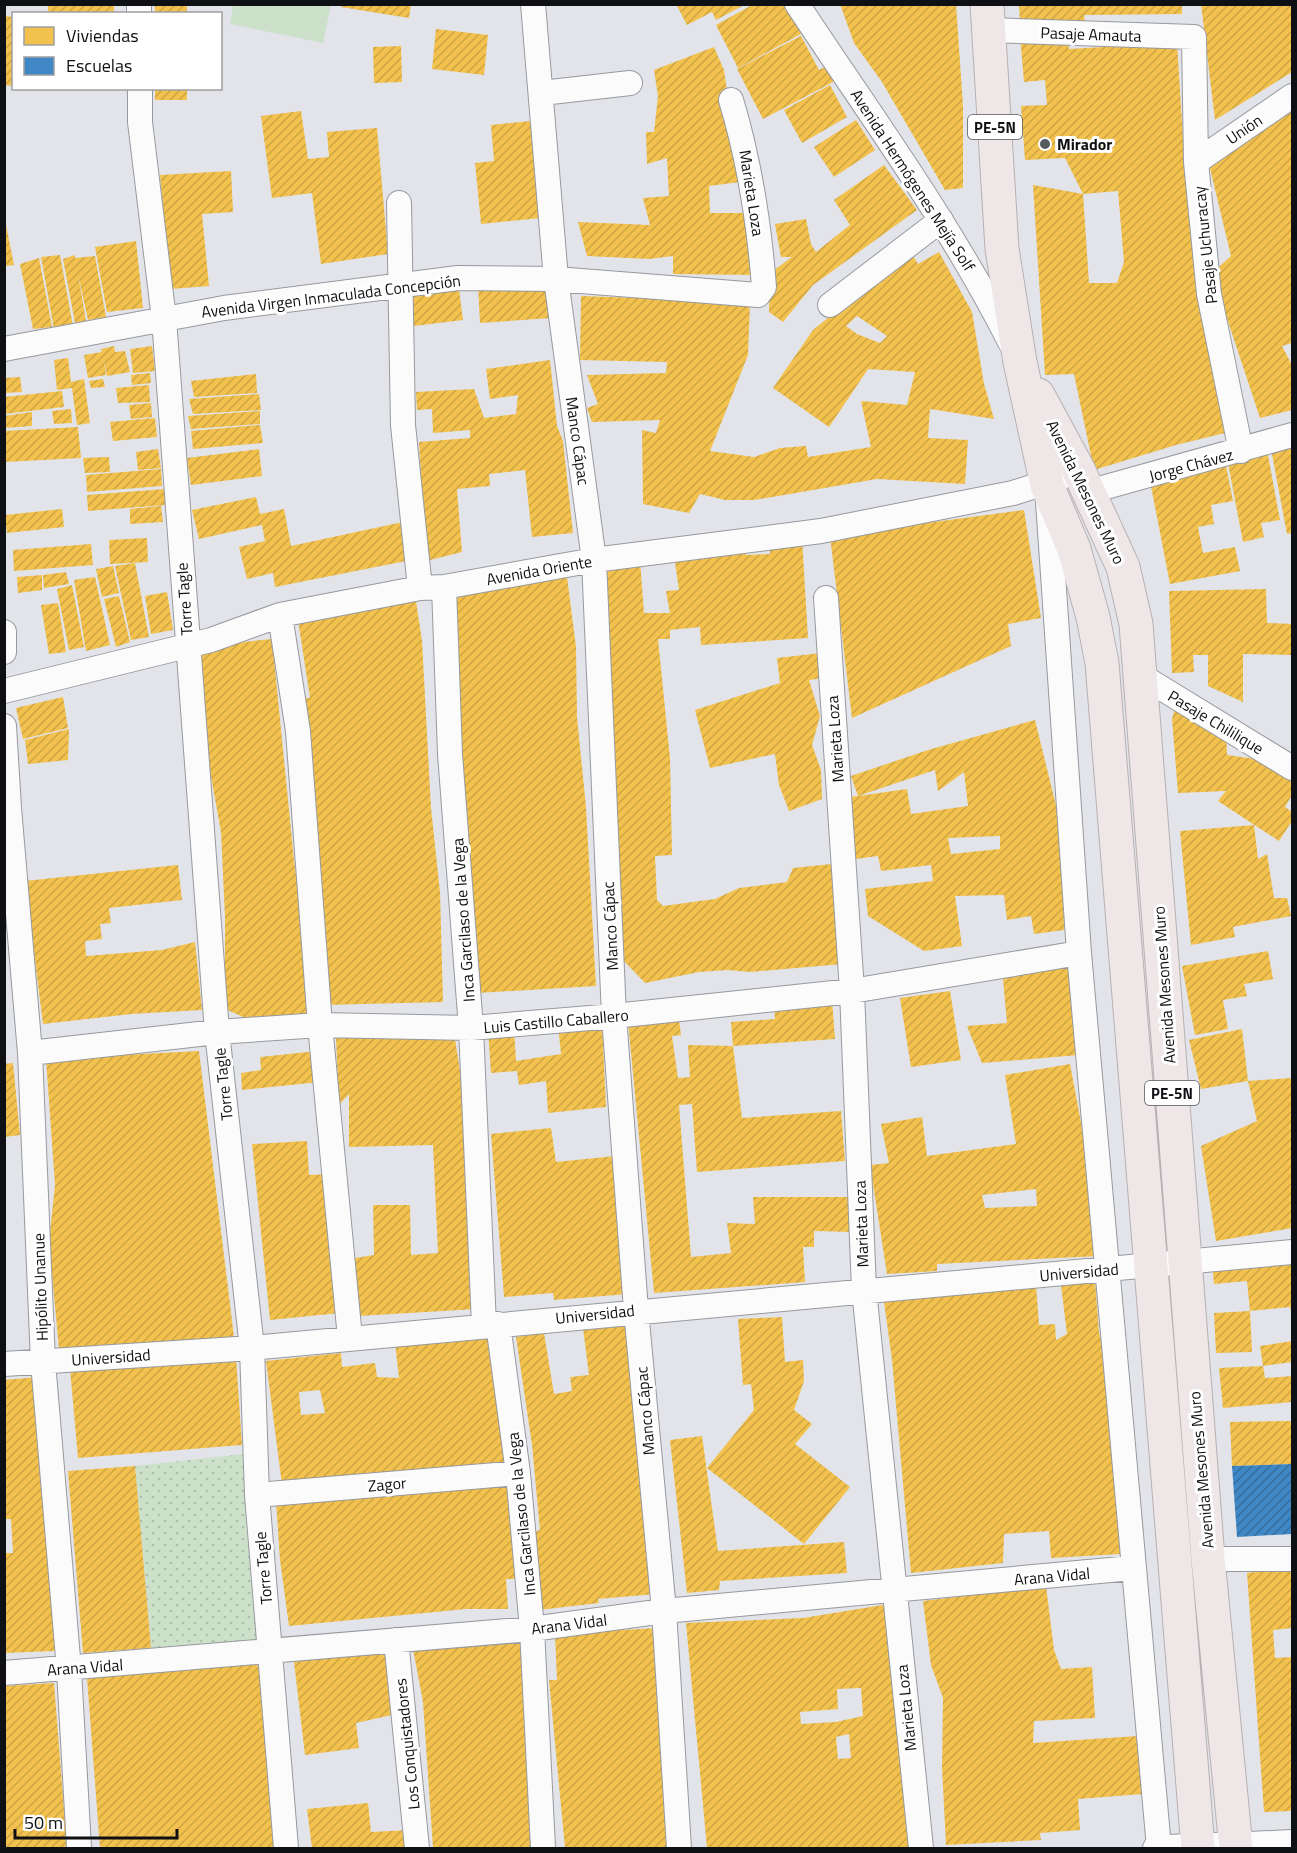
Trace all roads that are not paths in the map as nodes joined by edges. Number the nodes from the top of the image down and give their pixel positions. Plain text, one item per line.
1 (534, 4) edge
2 (797, 4) edge
3 (988, 17) edge
4 (1194, 37) joint
5 (630, 83) dead end
6 (140, 90) edge
7 (542, 93) junction
8 (1293, 96) edge
9 (731, 100) dead end
10 (1196, 162) junction
11 (399, 204) dead end
12 (940, 220) junction
13 (556, 279) junction
14 (400, 283) junction
15 (764, 287) joint
16 (830, 305) dead end
17 (164, 319) junction
18 (4, 349) edge
19 (1020, 362) junction
20 (1293, 435) edge
21 (1241, 451) junction
22 (1083, 481) junction
23 (1047, 485) junction
24 (594, 560) junction
25 (432, 587) junction
26 (826, 598) dead end
27 (280, 615) junction
28 (4, 632) edge
29 (188, 645) junction
30 (4, 652) edge
31 (1140, 675) junction
32 (4, 691) edge
33 (4, 726) edge
34 (1293, 768) edge
35 (1079, 953) junction
36 (852, 991) junction
37 (614, 1016) junction
38 (320, 1025) junction
39 (471, 1028) junction
40 (217, 1032) junction
41 (30, 1053) junction
42 (1293, 1252) edge
43 (1185, 1262) junction
44 (1150, 1265) junction
45 (1107, 1270) junction
46 (864, 1290) junction
47 (636, 1310) junction
48 (491, 1325) junction
49 (350, 1338) junction
50 (252, 1348) junction
51 (43, 1362) junction
52 (4, 1364) edge
53 (518, 1473) junction
54 (256, 1495) junction
55 (1208, 1559) junction
56 (1293, 1559) edge
57 (1132, 1568) junction
58 (894, 1591) junction
59 (664, 1611) junction
60 (532, 1629) junction
61 (396, 1640) junction
62 (271, 1651) junction
63 (69, 1670) junction
64 (4, 1673) edge
65 (1293, 1842) edge
66 (1198, 1846) edge
67 (1236, 1847) edge
68 (79, 1848) edge
69 (286, 1848) edge
70 (417, 1848) edge
71 (543, 1848) edge
72 (679, 1848) edge
73 (921, 1848) edge
74 (1158, 1848) edge

1 - 7 street, Manco Cápac
2 - 12 street, Avenida Hermógenes Mejía Solf
3 - 4 street, Pasaje Amauta
3 - 19 highway, PE-5N
4 - 10 street, Pasaje Uchuracay
5 - 7 street
6 - 17 street, Torre Tagle
7 - 13 street, Manco Cápac
8 - 10 street, Unión
9 - 15 street, Marieta Loza
10 - 21 street, Pasaje Uchuracay
11 - 14 street, Inca Garcilaso de la Vega
12 - 16 street
12 - 19 street, Avenida Hermógenes Mejía Solf
13 - 14 street, Avenida Virgen Inmaculada Concepción
13 - 15 street, Avenida Virgen Inmaculada Concepción
13 - 24 street, Manco Cápac
14 - 17 street, Avenida Virgen Inmaculada Concepción
14 - 25 street, Inca Garcilaso de la Vega
17 - 18 street, Avenida Virgen Inmaculada Concepción
17 - 29 street, Torre Tagle
19 - 22 highway, Avenida Mesones Muro / PE-5N
19 - 23 highway, PE-5N
20 - 21 street, Jorge Chávez
21 - 22 street, Jorge Chávez
22 - 23 street, Avenida Oriente
22 - 31 highway, Avenida Mesones Muro / PE-5N
23 - 24 street, Avenida Oriente
23 - 35 street
23 - 44 highway, PE-5N
24 - 25 street, Avenida Oriente
24 - 37 street, Manco Cápac
25 - 27 street, Avenida Oriente
25 - 39 street, Inca Garcilaso de la Vega
26 - 36 street, Marieta Loza
27 - 29 street, Avenida Oriente
27 - 38 street
28 - 30 street
29 - 32 street, Avenida Oriente
29 - 40 street, Torre Tagle
31 - 34 street, Pasaje Chililique
31 - 43 highway, Avenida Mesones Muro / PE-5N
33 - 41 street, Hipólito Unanue
35 - 36 street, Luis Castillo Caballero
35 - 45 street
36 - 37 street, Luis Castillo Caballero
36 - 46 street, Marieta Loza
37 - 39 street, Luis Castillo Caballero
37 - 47 street, Manco Cápac
38 - 39 street, Luis Castillo Caballero
38 - 40 street, Luis Castillo Caballero
38 - 49 street
39 - 48 street, Inca Garcilaso de la Vega
40 - 41 street, Luis Castillo Caballero
40 - 50 street, Torre Tagle
41 - 51 street, Hipólito Unanue
42 - 43 street, Universidad
43 - 44 street, Universidad
43 - 55 highway, Avenida Mesones Muro / PE-5N
44 - 45 street, Universidad
44 - 66 highway, PE-5N
45 - 46 street, Universidad
45 - 57 street
46 - 47 street, Universidad
46 - 58 street, Marieta Loza
47 - 48 street, Universidad
47 - 59 street, Manco Cápac
48 - 49 street, Universidad
48 - 53 street, Inca Garcilaso de la Vega
49 - 50 street, Universidad
50 - 51 street, Universidad
50 - 54 street, Torre Tagle
51 - 52 street, Universidad
51 - 63 street, Hipólito Unanue
53 - 54 street, Zagor
53 - 60 street, Inca Garcilaso de la Vega
54 - 62 street, Torre Tagle
55 - 56 street
55 - 67 highway, Avenida Mesones Muro / PE-5N
57 - 58 street, Arana Vidal
57 - 74 street
58 - 59 street, Arana Vidal
58 - 73 street, Marieta Loza
59 - 60 street, Arana Vidal
59 - 72 street, Manco Cápac
60 - 61 street, Arana Vidal
60 - 71 street, Inca Garcilaso de la Vega
61 - 62 street, Arana Vidal
61 - 70 street, Los Conquistadores
62 - 63 street, Arana Vidal
62 - 69 street, Torre Tagle
63 - 64 street, Arana Vidal
63 - 68 street, Hipólito Unanue
65 - 67 street
66 - 67 street
66 - 74 street

